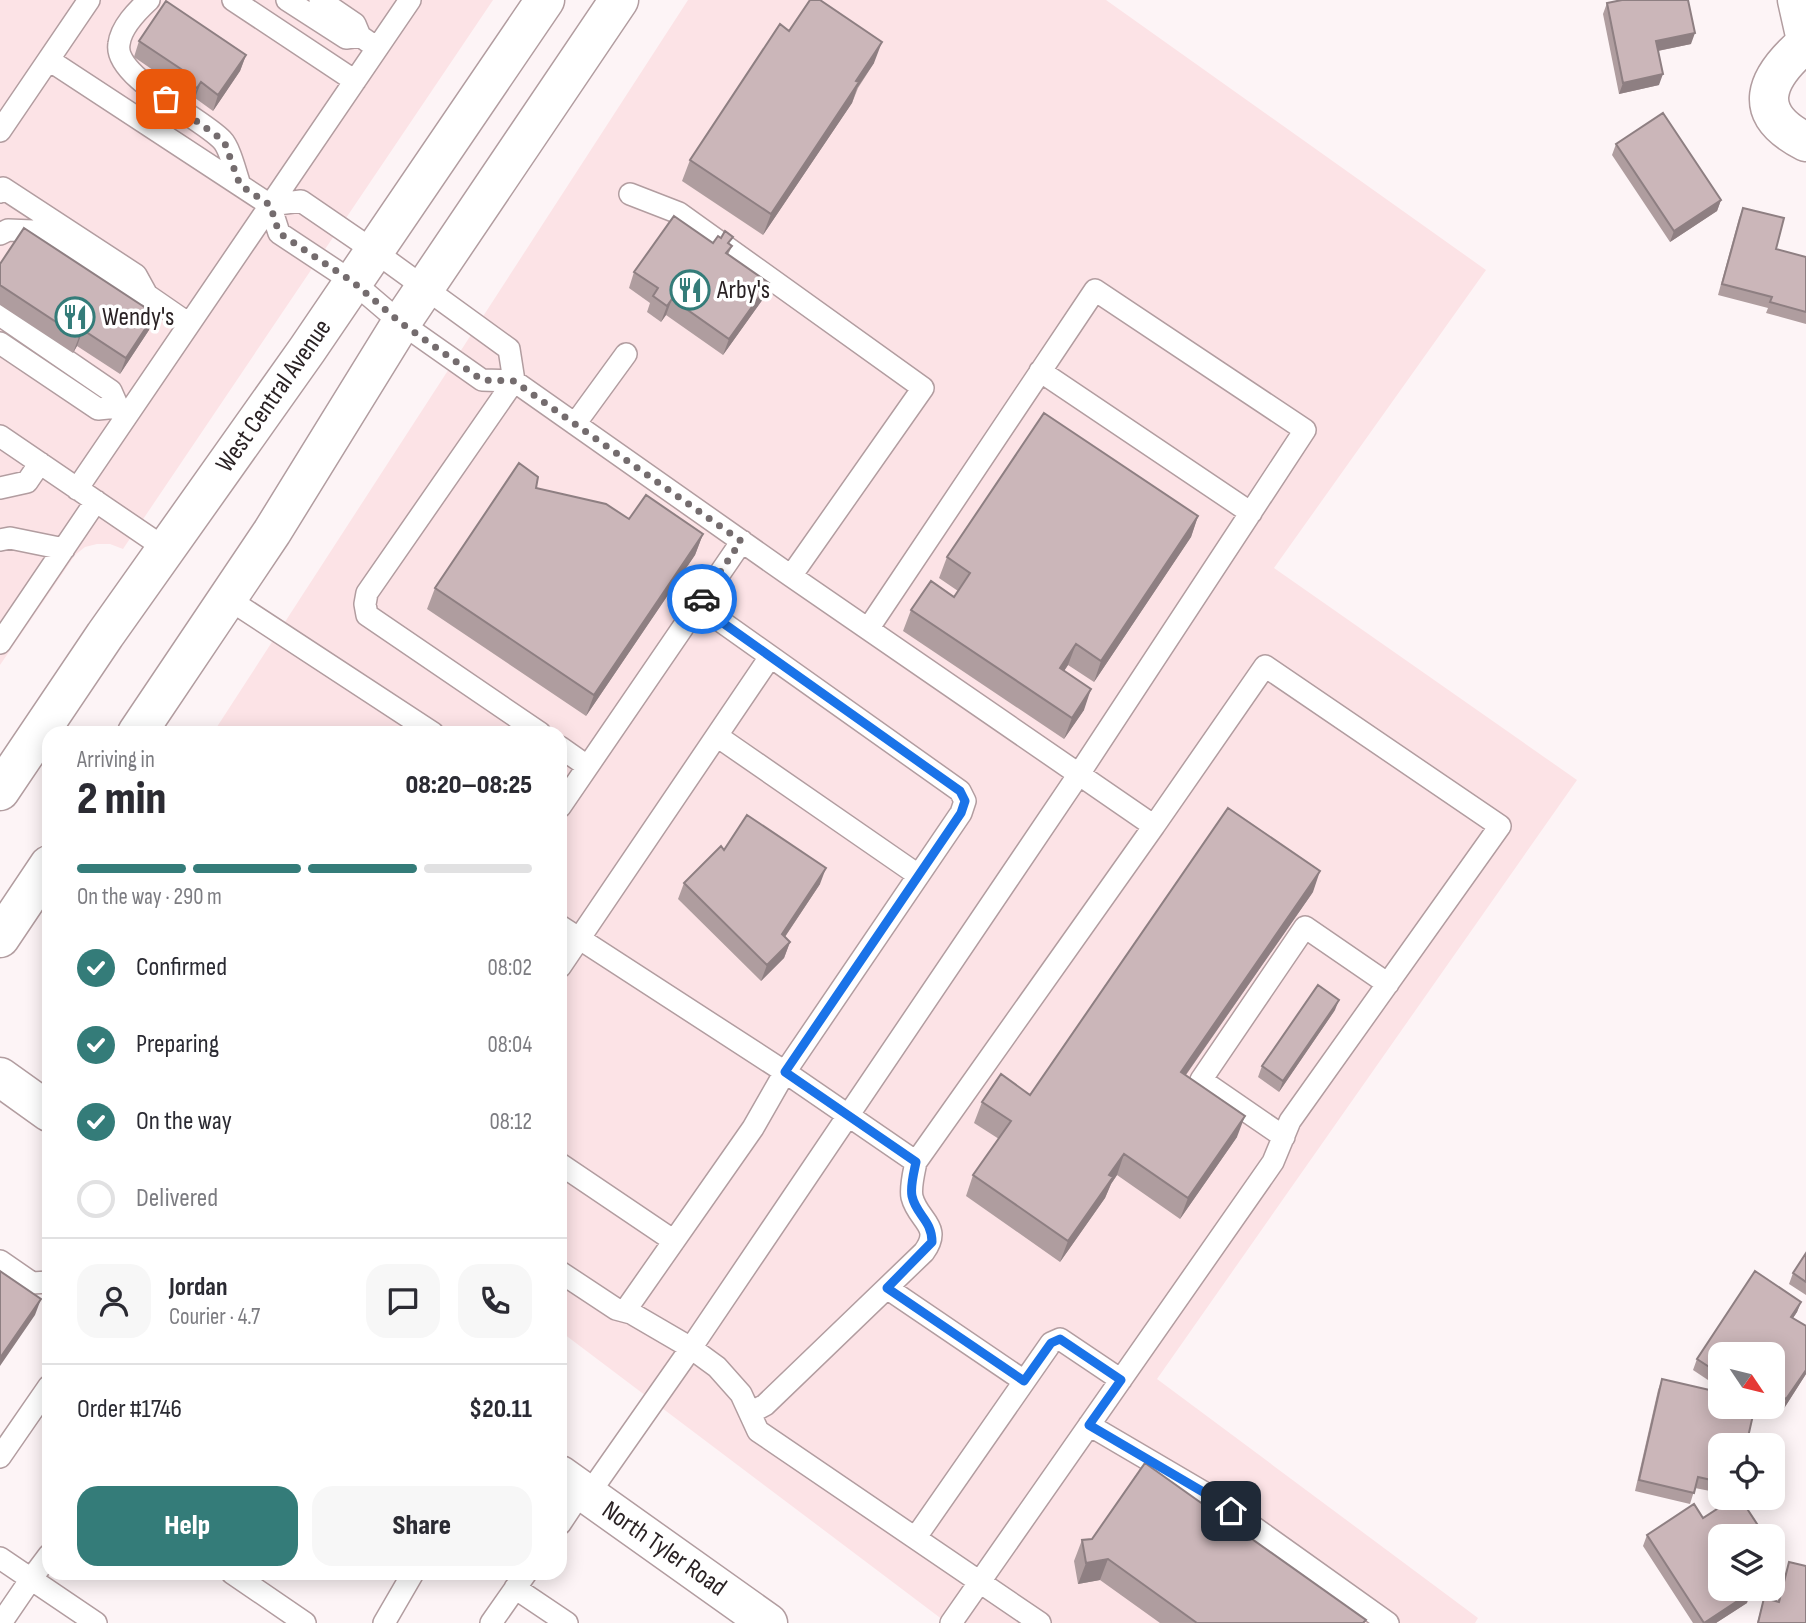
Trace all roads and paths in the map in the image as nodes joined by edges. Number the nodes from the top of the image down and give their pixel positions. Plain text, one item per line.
1 (89, 0) edge
2 (149, 0) edge
3 (233, 0) edge
4 (287, 0) edge
5 (320, 0) edge
6 (410, 0) edge
7 (545, 0) edge
8 (619, 0) edge
9 (1797, 0) edge
10 (360, 36) junction
11 (1806, 42) edge
12 (377, 48) junction
13 (49, 60) junction
14 (355, 81) junction
15 (0, 131) edge
16 (1806, 142) edge
17 (240, 185) junction
18 (0, 192) edge
19 (630, 194) dead end
20 (270, 205) junction
21 (0, 234) edge
22 (374, 251) junction
23 (353, 282) junction
24 (424, 289) junction
25 (148, 295) junction
26 (0, 315) edge
27 (401, 323) junction
28 (189, 324) junction
29 (0, 343) edge
30 (626, 354) dead end
31 (1040, 371) junction
32 (514, 381) junction
33 (123, 410) junction
34 (575, 424) junction
35 (0, 436) edge
36 (40, 463) junction
37 (0, 488) edge
38 (77, 488) junction
39 (96, 501) junction
40 (1251, 513) junction
41 (0, 540) edge
42 (741, 541) junction
43 (64, 549) junction
44 (166, 549) junction
45 (791, 576) junction
46 (227, 598) junction
47 (698, 604) junction
48 (868, 629) junction
49 (0, 643) edge
50 (770, 657) junction
51 (45, 726) edge
52 (142, 726) edge
53 (422, 726) edge
54 (530, 726) edge
55 (42, 730) edge
56 (717, 736) junction
57 (567, 752) edge
58 (587, 766) junction
59 (1079, 774) junction
60 (0, 791) edge
61 (567, 796) edge
62 (1154, 826) junction
63 (42, 875) edge
64 (918, 875) junction
65 (567, 931) edge
66 (0, 938) edge
67 (580, 939) junction
68 (567, 957) edge
69 (1388, 984) junction
70 (785, 1072) junction
71 (0, 1077) edge
72 (42, 1107) edge
73 (849, 1115) junction
74 (1284, 1137) junction
75 (916, 1162) junction
76 (567, 1169) edge
77 (674, 1241) junction
78 (0, 1261) edge
79 (567, 1277) edge
80 (42, 1282) edge
81 (887, 1288) junction
82 (625, 1311) junction
83 (691, 1348) junction
84 (1121, 1380) junction
85 (1024, 1381) junction
86 (42, 1396) edge
87 (750, 1413) junction
88 (1089, 1425) junction
89 (0, 1457) edge
90 (577, 1487) edge
91 (567, 1509) edge
92 (916, 1537) junction
93 (0, 1558) edge
94 (42, 1564) edge
95 (31, 1579) junction
96 (242, 1580) edge
97 (409, 1580) edge
98 (520, 1581) edge
99 (980, 1581) junction
100 (1, 1623) edge
101 (96, 1623) edge
102 (305, 1623) edge
103 (384, 1623) edge
104 (491, 1623) edge
105 (567, 1623) edge
106 (768, 1623) edge
107 (951, 1623) edge
108 (1040, 1623) edge
109 (1388, 1623) edge

1 - 13 lane
2 - 17 lane
3 - 14 lane
4 - 10 lane
5 - 10 lane
6 - 12 lane
7 - 22 main road, West Central Avenue
8 - 24 main road
9 - 11 main road
10 - 12 lane
11 - 16 main road
12 - 14 lane
13 - 15 lane
13 - 17 lane
14 - 20 lane
17 - 20 lane
18 - 25 lane
19 - 45 lane
20 - 22 lane
20 - 23 lane
20 - 28 lane
21 - 25 lane
22 - 23 main road, West Central Avenue
22 - 24 lane
23 - 27 lane
23 - 44 main road, West Central Avenue
24 - 27 main road
24 - 32 lane
25 - 28 lane
26 - 33 lane
27 - 32 lane
27 - 46 main road
28 - 33 lane
29 - 33 lane
30 - 34 lane
31 - 40 lane
31 - 40 lane
31 - 48 lane
32 - 34 lane
32 - 54 lane
33 - 38 lane
34 - 42 lane
35 - 36 lane
36 - 37 lane
36 - 38 lane
38 - 39 lane
39 - 43 lane
39 - 44 lane
40 - 59 lane
41 - 43 lane
42 - 45 lane
42 - 47 lane
43 - 49 lane
44 - 51 main road, West Central Avenue
45 - 48 lane
46 - 52 main road
46 - 53 lane
47 - 50 lane
47 - 58 lane
48 - 59 lane
50 - 56 lane
50 - 64 lane
55 - 60 main road, West Central Avenue
56 - 64 lane
56 - 67 lane
57 - 58 lane
58 - 61 lane
59 - 62 lane
59 - 73 lane
62 - 69 lane
62 - 75 lane
63 - 66 main road
64 - 70 lane
65 - 67 lane
67 - 68 lane
67 - 70 lane
69 - 74 lane
69 - 74 lane
70 - 73 lane
70 - 77 lane
71 - 72 main road
73 - 75 lane
73 - 83 lane
74 - 84 lane
75 - 81 lane
76 - 77 lane
77 - 82 lane
78 - 80 lane
79 - 82 lane
81 - 85 lane
81 - 87 lane
82 - 83 lane
83 - 87 lane
83 - 90 lane
84 - 85 lane
84 - 88 lane
85 - 92 lane
86 - 89 lane
87 - 92 lane
88 - 99 lane
88 - 109 lane
90 - 91 lane
90 - 106 main road, North Tyler Road
92 - 99 lane
93 - 95 lane
94 - 95 lane
95 - 100 lane
95 - 101 lane
96 - 102 lane
97 - 103 lane
98 - 104 lane
98 - 105 lane
99 - 107 lane
99 - 108 lane

